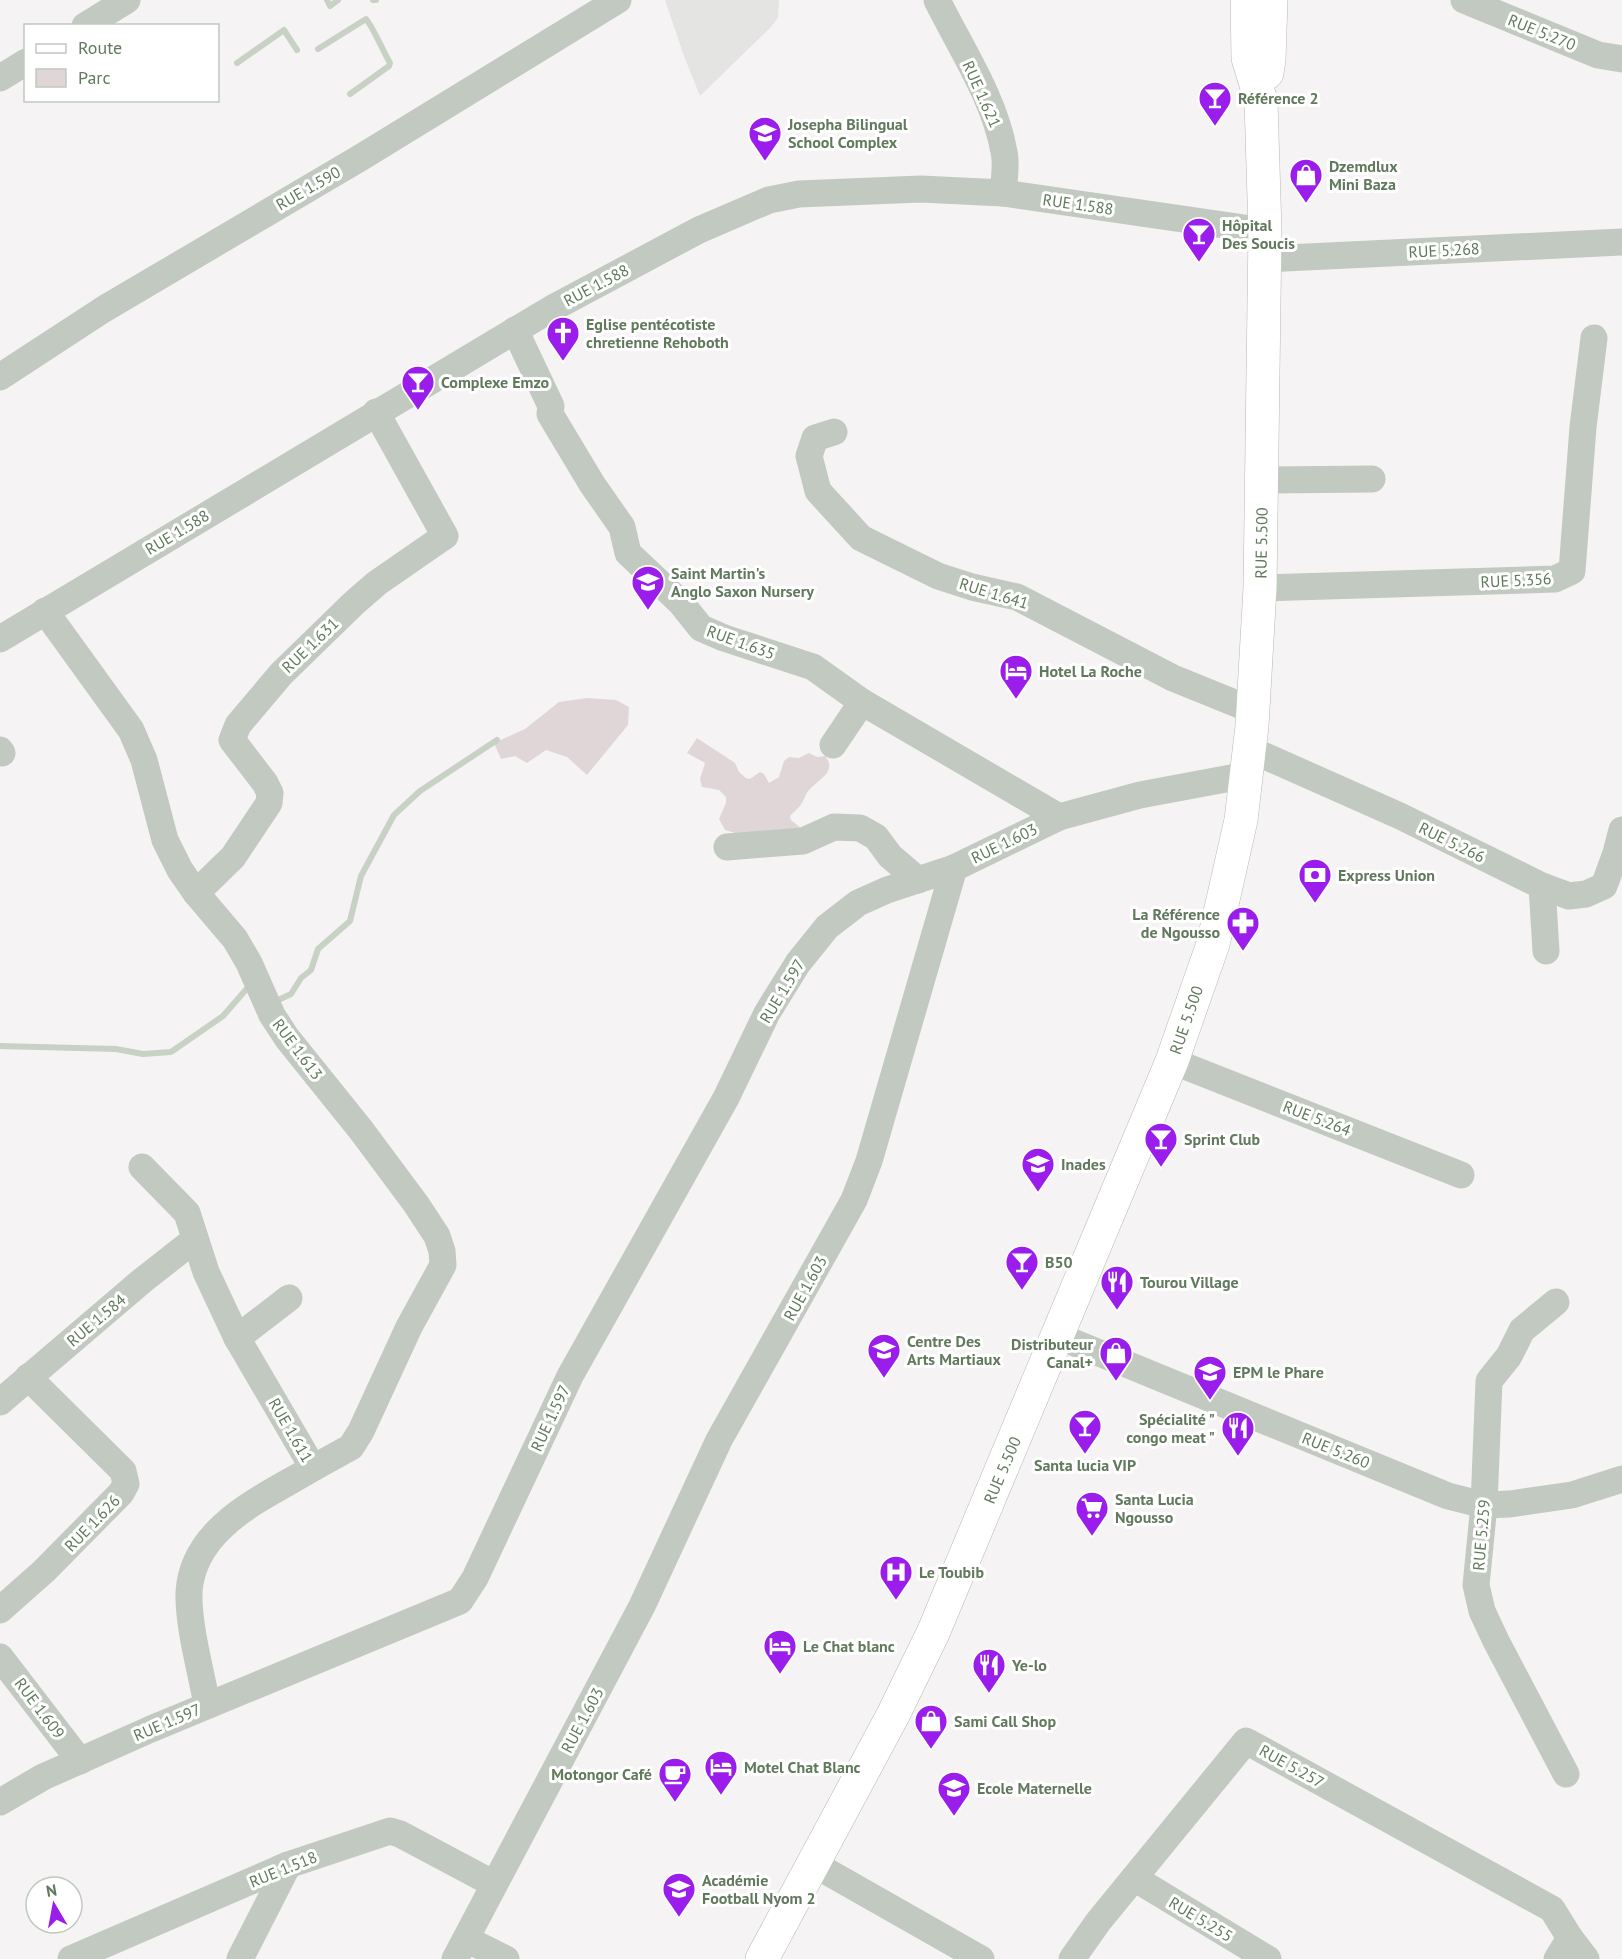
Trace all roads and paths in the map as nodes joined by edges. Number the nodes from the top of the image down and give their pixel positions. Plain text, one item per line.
1 (127, 0) edge
2 (618, 0) edge
3 (937, 0) edge
4 (1464, 0) edge
5 (1251, 3) edge
6 (1515, 10) edge
7 (88, 24) edge
8 (1622, 59) edge
9 (24, 63) edge
10 (0, 78) edge
11 (1003, 193) junction
12 (1622, 242) edge
13 (1265, 245) junction
14 (515, 330) junction
15 (1594, 338) dead end
16 (0, 377) edge
17 (376, 412) junction
18 (834, 432) dead end
19 (1372, 479) dead end
20 (1262, 480) junction
21 (1260, 588) junction
22 (45, 611) junction
23 (0, 639) edge
24 (862, 702) junction
25 (1252, 710) junction
26 (833, 745) dead end
27 (1248, 762) junction
28 (1059, 817) junction
29 (1622, 830) edge
30 (728, 847) dead end
31 (954, 867) junction
32 (918, 880) junction
33 (1542, 886) junction
34 (196, 893) junction
35 (1613, 893) edge
36 (1546, 951) dead end
37 (1172, 1061) junction
38 (142, 1167) dead end
39 (1461, 1175) dead end
40 (194, 1240) junction
41 (290, 1298) dead end
42 (1556, 1302) dead end
43 (1058, 1336) junction
44 (237, 1338) junction
45 (28, 1377) junction
46 (0, 1402) edge
47 (313, 1468) junction
48 (1622, 1479) edge
49 (1484, 1505) junction
50 (0, 1610) edge
51 (0, 1657) edge
52 (207, 1705) junction
53 (80, 1761) junction
54 (1566, 1774) dead end
55 (0, 1802) edge
56 (812, 1863) junction
57 (288, 1865) junction
58 (1134, 1878) junction
59 (494, 1884) junction
60 (460, 1949) edge
61 (1571, 1952) edge
62 (71, 1959) edge
63 (240, 1959) edge
64 (506, 1959) edge
65 (762, 1959) edge
66 (981, 1959) edge
67 (1072, 1959) edge
68 (1268, 1959) edge

1 - 7 street
2 - 16 street, RUE 1.590
3 - 11 street, RUE 1.621
4 - 6 street, RUE 5.270
5 - 13 main road, RUE 5.500
6 - 8 street, RUE 5.270
9 - 10 street
11 - 13 street, RUE 1.588
11 - 14 street, RUE 1.588
12 - 13 street, RUE 5.268
13 - 20 main road, RUE 5.500
14 - 17 street, RUE 1.588
14 - 24 street, RUE 1.635
15 - 21 street, RUE 5.356
17 - 22 street, RUE 1.588
17 - 34 street, RUE 1.631
18 - 25 street, RUE 1.641
19 - 20 street
20 - 21 main road, RUE 5.500
21 - 25 main road, RUE 5.500
22 - 23 street, RUE 1.588
22 - 34 street, RUE 1.613
24 - 26 street
24 - 28 street, RUE 1.635
25 - 27 main road, RUE 5.500
27 - 28 street, RUE 1.603
27 - 33 street, RUE 5.266
27 - 37 main road, RUE 5.500
28 - 31 street, RUE 1.603
29 - 35 street, RUE 5.266
30 - 32 street
31 - 32 street, RUE 1.597
31 - 59 street, RUE 1.603
32 - 52 street, RUE 1.597
33 - 35 street, RUE 5.266
33 - 36 street
34 - 47 street, RUE 1.613
37 - 39 street, RUE 5.264
37 - 43 main road, RUE 5.500
38 - 40 street, RUE 1.611
40 - 44 street, RUE 1.611
40 - 45 street, RUE 1.584
41 - 44 street
42 - 49 street, RUE 5.259
43 - 49 street, RUE 5.260
43 - 56 main road, RUE 5.500
44 - 47 street, RUE 1.611
45 - 46 street, RUE 1.584
45 - 50 street, RUE 1.626
47 - 52 street, RUE 1.611
48 - 49 street, RUE 5.260
49 - 54 street, RUE 5.259
51 - 53 street, RUE 1.609
52 - 53 street, RUE 1.597
53 - 55 street, RUE 1.597
56 - 65 main road, RUE 5.500
56 - 66 street
57 - 59 street, RUE 1.518
57 - 62 street, RUE 1.518
57 - 63 street
58 - 61 street, RUE 5.257
58 - 67 street, RUE 5.257
58 - 68 street, RUE 5.255
59 - 60 street, RUE 1.603
60 - 64 street

